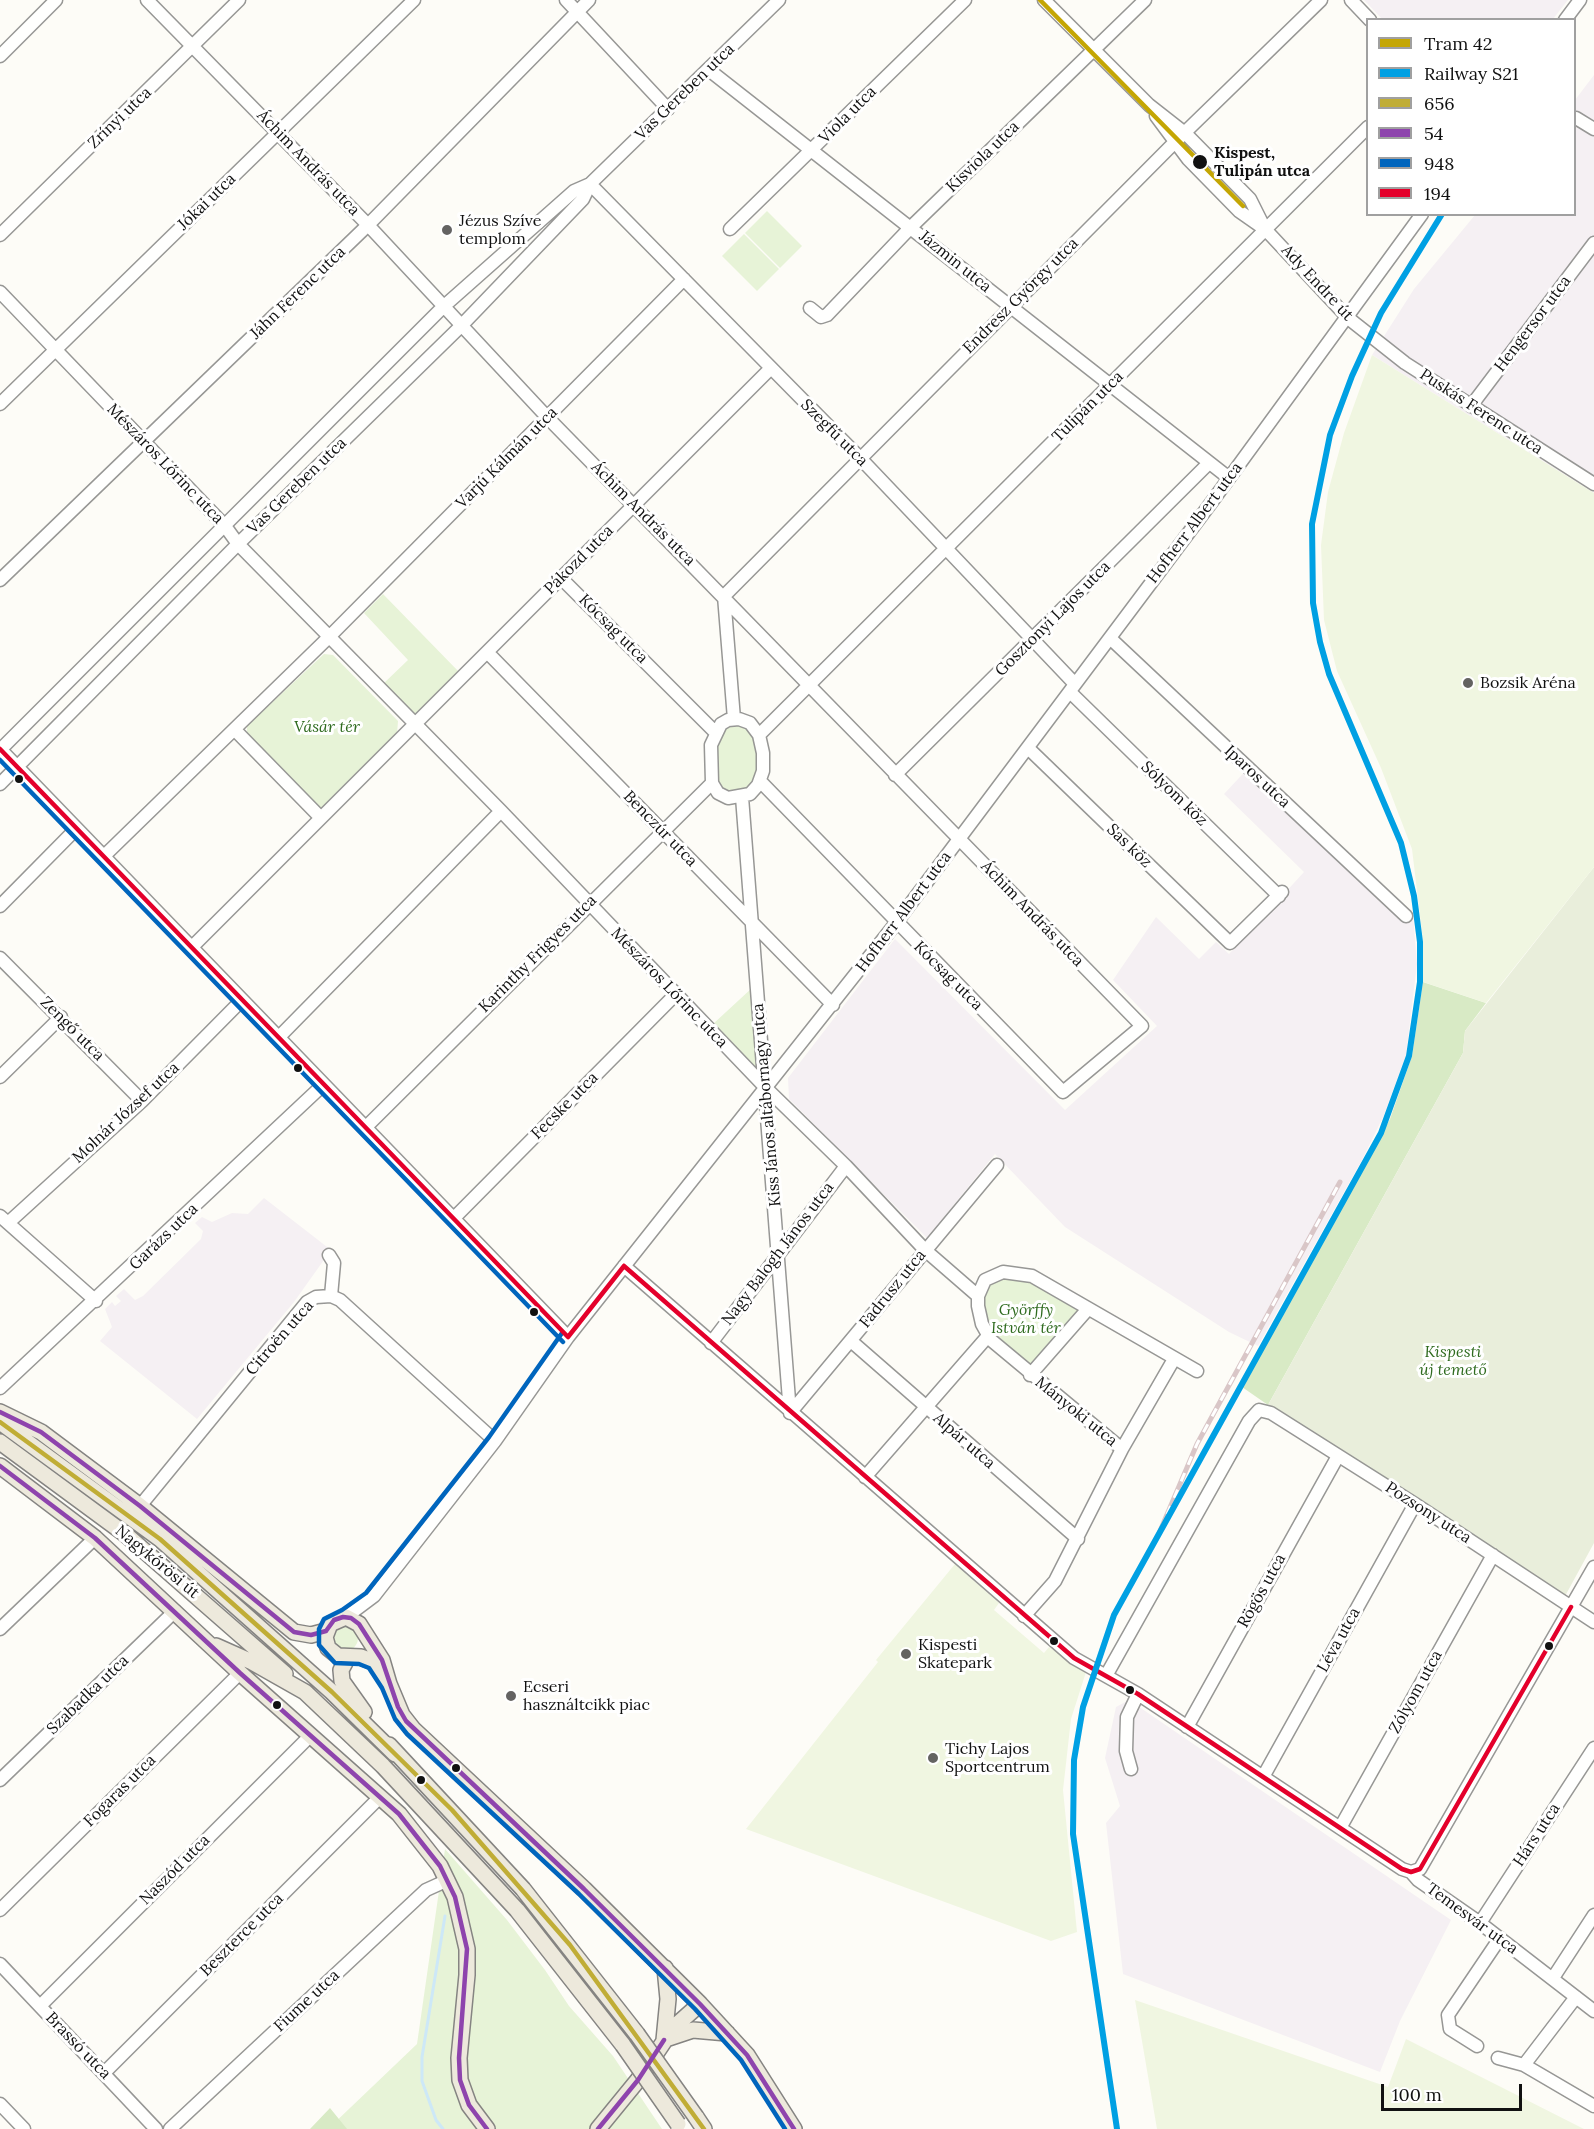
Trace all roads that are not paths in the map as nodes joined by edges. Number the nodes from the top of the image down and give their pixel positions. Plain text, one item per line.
1 (56, 0) edge
2 (147, 0) edge
3 (239, 0) edge
4 (414, 0) edge
5 (566, 0) edge
6 (589, 0) edge
7 (779, 0) edge
8 (965, 0) edge
9 (1044, 0) edge
10 (1145, 0) edge
11 (1321, 0) edge
12 (1350, 0) edge
13 (1580, 0) edge
14 (577, 11) junction
15 (1368, 18) edge
16 (1566, 18) edge
17 (194, 46) junction
18 (1093, 51) junction
19 (0, 56) edge
20 (709, 70) junction
21 (1149, 105) junction
22 (668, 109) junction
23 (1576, 118) edge
24 (1366, 129) edge
25 (1594, 129) edge
26 (279, 133) junction
27 (1186, 134) junction
28 (1174, 143) junction
29 (813, 151) junction
30 (590, 184) junction
31 (1421, 216) edge
32 (368, 225) junction
33 (911, 227) junction
34 (730, 229) dead end
35 (1265, 229) junction
36 (0, 235) edge
37 (1594, 243) edge
38 (684, 279) junction
39 (0, 292) edge
40 (443, 307) junction
41 (1010, 307) junction
42 (810, 308) dead end
43 (1348, 318) junction
44 (460, 327) junction
45 (1370, 336) joint
46 (56, 349) junction
47 (770, 369) junction
48 (1110, 385) junction
49 (0, 404) edge
50 (1471, 406) junction
51 (548, 417) junction
52 (142, 442) junction
53 (860, 458) junction
54 (1209, 463) junction
55 (1229, 478) junction
56 (1594, 484) edge
57 (634, 506) junction
58 (225, 526) junction
59 (238, 544) junction
60 (946, 550) junction
61 (561, 578) junction
62 (0, 580) edge
63 (723, 596) junction
64 (330, 636) junction
65 (1110, 638) junction
66 (1032, 640) junction
67 (488, 652) junction
68 (807, 684) junction
69 (1072, 688) junction
70 (734, 719) junction
71 (415, 726) junction
72 (235, 730) junction
73 (715, 732) junction
74 (759, 735) junction
75 (1028, 748) junction
76 (0, 750) edge
77 (16, 768) junction
78 (895, 775) junction
79 (760, 781) junction
80 (712, 783) junction
81 (0, 784) edge
82 (742, 797) junction
83 (501, 811) junction
84 (321, 818) junction
85 (76, 829) junction
86 (662, 832) junction
87 (959, 840) junction
88 (103, 857) junction
89 (588, 904) junction
90 (0, 906) edge
91 (1406, 916) dead end
92 (752, 922) junction
93 (896, 923) junction
94 (1230, 944) joint
95 (191, 948) junction
96 (0, 958) edge
97 (675, 995) junction
98 (242, 1000) junction
99 (833, 1005) junction
100 (61, 1017) junction
101 (278, 1038) junction
102 (0, 1077) edge
103 (323, 1085) junction
104 (767, 1089) junction
105 (1063, 1092) joint
106 (142, 1101) junction
107 (366, 1127) junction
108 (998, 1165) dead end
109 (846, 1166) junction
110 (454, 1218) junction
111 (4, 1219) edge
112 (925, 1250) junction
113 (779, 1253) junction
114 (329, 1255) dead end
115 (624, 1266) junction
116 (331, 1296) junction
117 (978, 1296) junction
118 (96, 1301) junction
119 (1087, 1310) junction
120 (988, 1336) junction
121 (568, 1337) junction
122 (851, 1341) junction
123 (711, 1343) junction
124 (1174, 1359) junction
125 (1197, 1371) dead end
126 (1030, 1375) junction
127 (1, 1388) edge
128 (926, 1408) junction
129 (0, 1412) edge
130 (790, 1413) junction
131 (0, 1422) edge
132 (495, 1441) junction
133 (0, 1442) edge
134 (1122, 1449) junction
135 (1338, 1456) junction
136 (2, 1472) edge
137 (865, 1477) junction
138 (1415, 1504) junction
139 (140, 1506) junction
140 (95, 1538) junction
141 (1078, 1539) junction
142 (1493, 1556) junction
143 (1594, 1567) edge
144 (371, 1598) junction
145 (1571, 1607) junction
146 (175, 1611) junction
147 (1024, 1616) junction
148 (346, 1617) junction
149 (1594, 1622) edge
150 (0, 1629) edge
151 (363, 1630) junction
152 (326, 1631) junction
153 (206, 1641) junction
154 (349, 1657) junction
155 (240, 1673) junction
156 (1107, 1674) junction
157 (389, 1684) junction
158 (305, 1692) junction
159 (1138, 1694) junction
160 (1187, 1726) junction
161 (310, 1735) junction
162 (1594, 1748) edge
163 (395, 1754) junction
164 (1131, 1769) dead end
165 (1263, 1777) junction
166 (0, 1780) edge
167 (380, 1797) junction
168 (1340, 1828) junction
169 (1411, 1872) junction
170 (448, 1880) junction
171 (0, 1910) edge
172 (1594, 1915) edge
173 (1480, 1923) junction
174 (1500, 1938) junction
175 (0, 1964) edge
176 (665, 1968) junction
177 (1553, 1978) junction
178 (1576, 1997) junction
179 (700, 2004) junction
180 (40, 2006) junction
181 (1594, 2011) edge
182 (727, 2033) junction
183 (664, 2040) junction
184 (1477, 2046) dead end
185 (1498, 2058) dead end
186 (1524, 2066) junction
187 (104, 2073) junction
188 (0, 2104) edge
189 (1594, 2106) edge
190 (700, 2123) edge
191 (680, 2126) edge
192 (24, 2129) edge
193 (156, 2129) edge
194 (170, 2129) edge
195 (487, 2129) edge
196 (598, 2129) edge
197 (794, 2129) edge

1 - 19 street
2 - 17 street, Áchim András utca
3 - 17 street, Zrínyi utca
4 - 26 street, Jókai utca
5 - 14 street
6 - 14 street, Jáhn Ferenc utca
7 - 20 street, Vas Gereben utca
8 - 29 street, Viola utca
9 - 18 street, Ady Endre út
10 - 18 street, Kisviola utca
11 - 27 street, Endresz György utca
12 - 15 street
13 - 16 street
14 - 22 street
14 - 32 street, Jáhn Ferenc utca
17 - 26 street, Áchim András utca
17 - 36 street, Zrínyi utca
18 - 21 street, Ady Endre út
18 - 33 street, Kisviola utca
20 - 22 street, Vas Gereben utca
20 - 29 street, Jázmin utca
21 - 27 street, Ady Endre út
21 - 28 street, Ady Endre út
22 - 30 street, Vas Gereben utca
23 - 25 street
24 - 35 street, Tulipán utca
26 - 32 street, Áchim András utca
26 - 46 street, Jókai utca
27 - 28 street, Endresz György utca
27 - 35 street, Ady Endre út
28 - 35 street, Ady Endre út
28 - 41 street, Endresz György utca
29 - 33 street, Jázmin utca
29 - 34 street, Viola utca
30 - 38 street, Szegfű utca
30 - 40 street, Vas Gereben utca
30 - 44 street, Vas Gereben utca
31 - 43 street, Hofherr Albert utca
32 - 40 street, Áchim András utca
32 - 52 street, Jáhn Ferenc utca
33 - 41 street, Jázmin utca
33 - 42 street, Kisviola utca
35 - 43 street, Ady Endre út
35 - 48 street, Tulipán utca
37 - 50 street, Hengersor utca
38 - 47 street, Szegfű utca
38 - 51 street, Varjú Kálmán utca
39 - 46 street, Mészáros Lőrinc utca
40 - 44 street, Áchim András utca
40 - 58 street, Vas Gereben utca
41 - 48 street, Jázmin utca
41 - 53 street, Endresz György utca
43 - 45 street, Ady Endre út
43 - 55 street, Hofherr Albert utca
44 - 51 street, Áchim András utca
44 - 59 street, Vas Gereben utca
45 - 50 street, Puskás Ferenc utca
46 - 49 street, Jókai utca
46 - 52 street, Mészáros Lőrinc utca
47 - 53 street, Szegfű utca
47 - 57 street, Pákozd utca
48 - 54 street, Jázmin utca
48 - 60 street, Tulipán utca
50 - 56 street, Puskás Ferenc utca
51 - 57 street, Áchim András utca
51 - 64 street, Varjú Kálmán utca
52 - 58 street, Mészáros Lőrinc utca
52 - 62 street, Jáhn Ferenc utca
53 - 60 street, Szegfű utca
53 - 63 street, Endresz György utca
54 - 55 street, Jázmin utca
54 - 66 street, Gosztonyi Lajos utca
55 - 65 street, Hofherr Albert utca
57 - 61 street, Pákozd utca
57 - 63 street, Áchim András utca
58 - 59 street, Mészáros Lőrinc utca
58 - 76 street, Vas Gereben utca
59 - 64 street, Mészáros Lőrinc utca
59 - 77 street, Vas Gereben utca
60 - 66 street, Szegfű utca
60 - 68 street, Tulipán utca
61 - 67 street, Pákozd utca
61 - 73 street, Kócsag utca
63 - 68 street, Áchim András utca
63 - 70 street
64 - 71 street
64 - 72 street
65 - 69 street, Hofherr Albert utca
65 - 91 street, Iparos utca
66 - 69 street, Szegfű utca
66 - 78 street, Gosztonyi Lajos utca
67 - 71 street, Pákozd utca
67 - 86 street, Benczúr utca
68 - 74 street
68 - 78 street, Áchim András utca
69 - 75 street, Hofherr Albert utca
69 - 94 street, Sólyom köz
70 - 73 street
70 - 74 street
71 - 83 street, Mészáros Lőrinc utca
71 - 84 street
72 - 84 street
72 - 88 street
73 - 80 street
74 - 79 street
75 - 87 street, Hofherr Albert utca
75 - 94 street, Sas köz
76 - 77 street
77 - 81 street, Vas Gereben utca
77 - 85 street
78 - 87 street, Áchim András utca
79 - 82 street
79 - 93 street, Kócsag utca
80 - 82 street
80 - 86 street, Karinthy Frigyes utca
82 - 92 street, Kiss János altábornagy utca
83 - 89 street, Mészáros Lőrinc utca
83 - 101 street
84 - 95 street
85 - 88 street
85 - 90 street
86 - 89 street, Karinthy Frigyes utca
86 - 92 street, Benczúr utca
87 - 93 street, Hofherr Albert utca
87 - 105 street, Áchim András utca
88 - 95 street
89 - 97 street, Mészáros Lőrinc utca
89 - 107 street, Karinthy Frigyes utca
92 - 99 street, Benczúr utca
92 - 104 street, Kiss János altábornagy utca
93 - 99 street, Hofherr Albert utca
93 - 105 street, Kócsag utca
95 - 98 street
96 - 100 street, Zengő utca
97 - 104 street, Mészáros Lőrinc utca
97 - 110 street, Fecske utca
98 - 101 street
98 - 106 street, Molnár József utca
99 - 104 street, Hofherr Albert utca
100 - 102 street
100 - 106 street, Zengő utca
101 - 103 street
103 - 107 street
103 - 118 street, Garázs utca
104 - 109 street, Mészáros Lőrinc utca
104 - 113 street, Kiss János altábornagy utca
104 - 115 street, Hofherr Albert utca
106 - 111 street, Molnár József utca
107 - 110 street
108 - 112 street, Fadrusz utca
109 - 112 street, Mészáros Lőrinc utca
109 - 113 street, Nagy Balogh János utca
110 - 121 street
111 - 118 street
112 - 117 street, Mészáros Lőrinc utca
112 - 122 street, Fadrusz utca
113 - 123 street, Nagy Balogh János utca
113 - 130 street, Kiss János altábornagy utca
114 - 116 street
115 - 121 street, Hofherr Albert utca
115 - 123 street, Temesvár utca
116 - 132 street, Citroën utca
116 - 139 street, Citroën utca
117 - 119 street
117 - 120 street
118 - 127 street, Garázs utca
119 - 124 street
119 - 126 street
120 - 126 street, Mányoki utca
120 - 128 street
121 - 132 street, Hofherr Albert utca
122 - 128 street, Alpár utca
122 - 130 street, Fadrusz utca
123 - 130 street, Temesvár utca
124 - 125 street
124 - 134 street
126 - 134 street, Mányoki utca
128 - 137 street
128 - 141 street, Alpár utca
129 - 139 main road
130 - 137 street, Temesvár utca
131 - 163 main road, Nagykőrösi út
132 - 144 street, Hofherr Albert utca
133 - 158 main road, Nagykőrösi út
134 - 141 street
135 - 138 street, Pozsony utca
135 - 156 street, Pozsony utca
135 - 160 street, Rögös utca
136 - 140 main road, Nagykőrösi út
137 - 147 street, Temesvár utca
138 - 142 street, Pozsony utca
138 - 165 street, Léva utca
139 - 152 main road
140 - 146 main road, Nagykőrösi út
140 - 150 street
141 - 147 street
142 - 145 street, Pozsony utca
142 - 168 street, Zólyom utca
143 - 145 street
144 - 148 street, Hofherr Albert utca
144 - 151 street, Hofherr Albert utca
145 - 149 street, Pozsony utca
145 - 169 street
146 - 153 main road, Nagykőrösi út
146 - 166 street, Szabadka utca
147 - 156 street, Temesvár utca
148 - 151 main road
148 - 152 main road
151 - 154 main road
151 - 157 main road
152 - 154 main road
153 - 155 main road, Nagykőrösi út
153 - 158 main road
154 - 157 main road
154 - 163 main road
155 - 161 main road, Nagykőrösi út
155 - 171 street, Fogaras utca
156 - 159 street, Temesvár utca
157 - 176 main road
158 - 191 main road, bridge
159 - 160 street, Temesvár utca
159 - 164 street
160 - 165 street, Temesvár utca
161 - 167 main road, Nagykőrösi út
161 - 180 street, Naszód utca
162 - 173 street, Hárs utca
163 - 190 main road, bridge
165 - 168 street, Temesvár utca
167 - 170 main road, Nagykőrösi út
167 - 187 street, Beszterce utca
168 - 169 street, Temesvár utca
169 - 173 street, Temesvár utca
170 - 194 street, Fiume utca
170 - 195 main road, Nagykőrösi út
172 - 177 street
173 - 174 street, Temesvár utca
174 - 177 street, Temesvár utca
174 - 184 street
175 - 180 street, Brassó utca
176 - 179 main road
176 - 183 main road
177 - 178 street, Temesvár utca
178 - 181 street, Temesvár utca
178 - 186 street
179 - 182 main road
179 - 183 main road
180 - 187 street, Brassó utca
182 - 183 main road
182 - 197 main road
183 - 196 main road
185 - 186 street
186 - 189 street
187 - 193 street, Brassó utca
188 - 192 street

